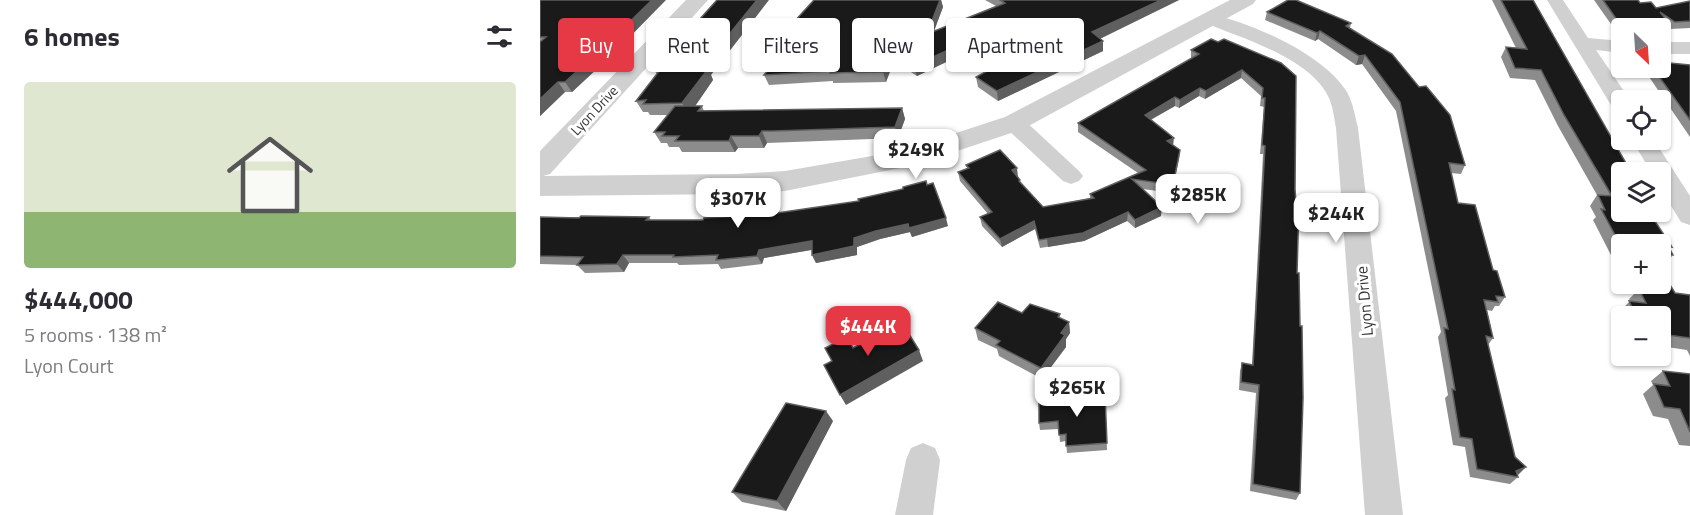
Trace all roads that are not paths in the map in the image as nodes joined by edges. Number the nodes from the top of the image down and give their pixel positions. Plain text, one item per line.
1 (698, 0) edge
2 (1246, 0) edge
3 (1555, 0) edge
4 (1211, 19) junction
5 (1584, 44) junction
6 (1611, 45) edge
7 (1671, 48) edge
8 (1690, 48) edge
9 (1613, 90) edge
10 (1014, 123) junction
11 (1649, 150) edge
12 (540, 168) edge
13 (1071, 176) dead end
14 (540, 186) edge
15 (1690, 216) edge
16 (923, 460) dead end
17 (914, 515) edge
18 (1384, 515) edge

1 - 12 street, Lyon Drive
2 - 4 street
3 - 5 street
4 - 10 street
4 - 18 street, Lyon Drive
5 - 6 street
5 - 9 street
7 - 8 street
10 - 13 street
10 - 14 street
11 - 15 street
16 - 17 street

